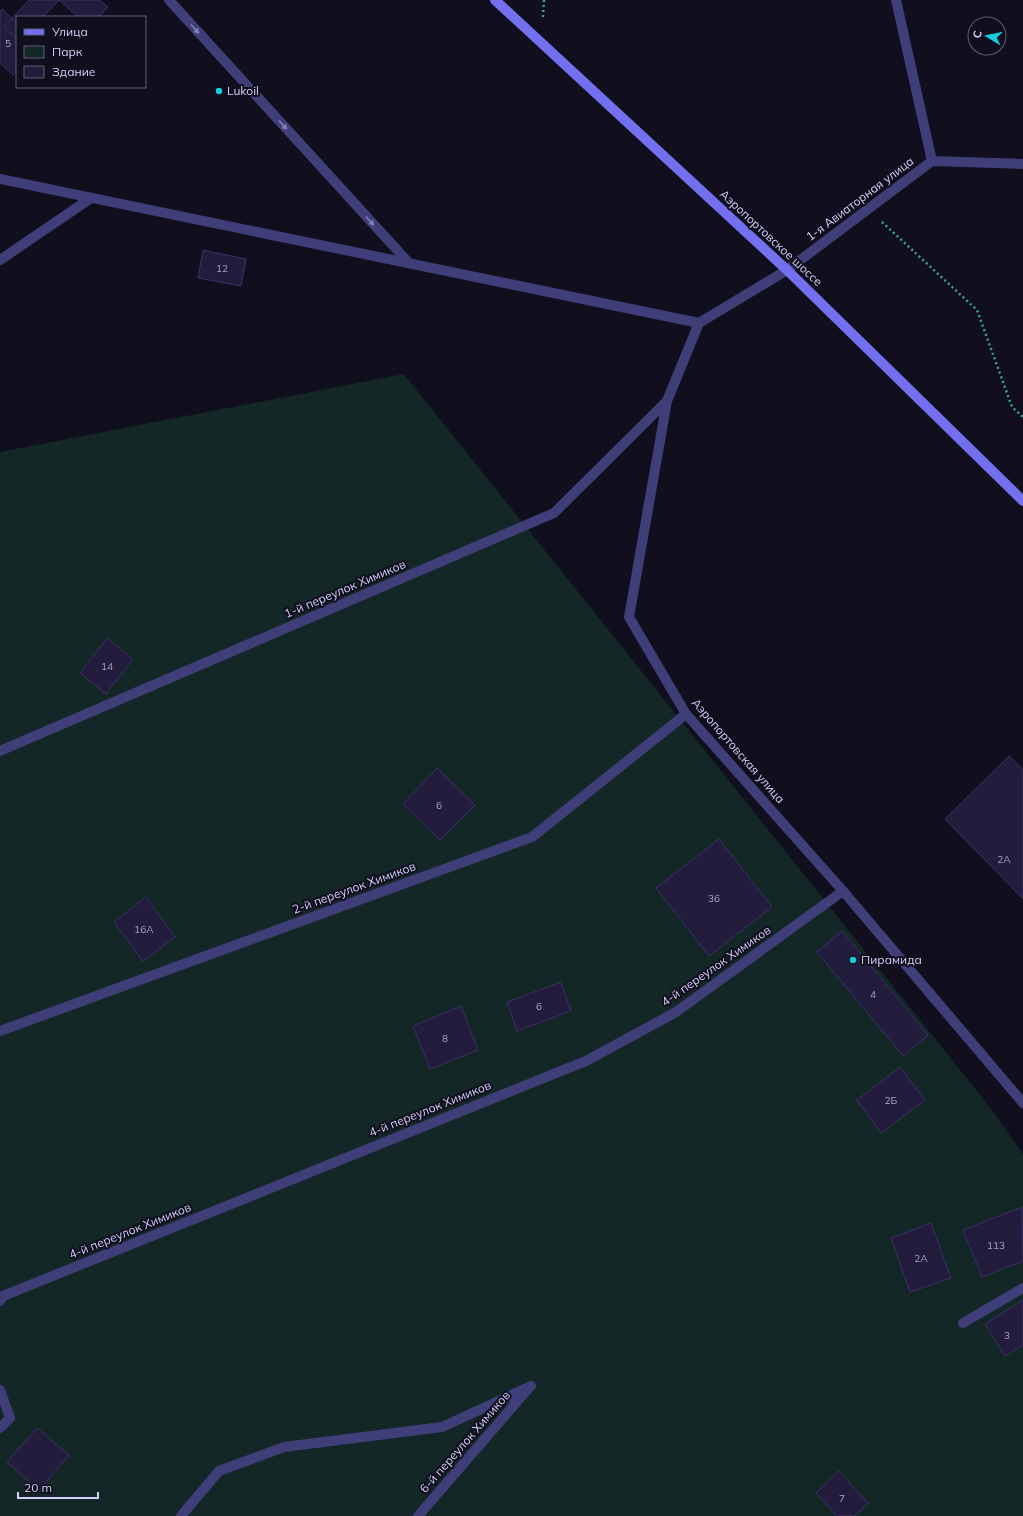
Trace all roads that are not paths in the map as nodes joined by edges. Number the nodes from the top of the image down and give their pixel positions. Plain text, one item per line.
1 (169, 0) edge
2 (495, 0) edge
3 (896, 0) edge
4 (932, 161) junction
5 (1021, 166) edge
6 (0, 179) edge
7 (92, 198) junction
8 (0, 260) edge
9 (409, 264) junction
10 (787, 270) junction
11 (699, 323) junction
12 (667, 401) junction
13 (1023, 501) edge
14 (686, 714) junction
15 (0, 751) edge
16 (844, 891) junction
17 (0, 1031) edge
18 (1023, 1103) edge
19 (1023, 1288) edge
20 (0, 1301) edge
21 (963, 1323) dead end
22 (0, 1390) edge
23 (0, 1428) edge
24 (181, 1516) edge
25 (418, 1516) edge

1 -> 9 street
2 - 10 main road, Аэропортовское шоссе
3 - 4 street, 1-я Авиаторная улица
4 - 5 street
4 - 10 street, 1-я Авиаторная улица
6 - 7 street
7 - 8 street
7 - 9 street
9 - 11 street
10 - 11 street, 1-я Авиаторная улица
10 - 13 main road, Аэропортовское шоссе
11 - 12 street, Аэропортовская улица
12 - 14 street, Аэропортовская улица
12 - 15 street, 1-й переулок Химиков
14 - 16 street, Аэропортовская улица
14 - 17 street, 2-й переулок Химиков
16 - 18 street, Аэропортовская улица
16 - 20 street, 4-й переулок Химиков
19 - 21 street
22 - 23 street
24 - 25 street, 6-й переулок Химиков

